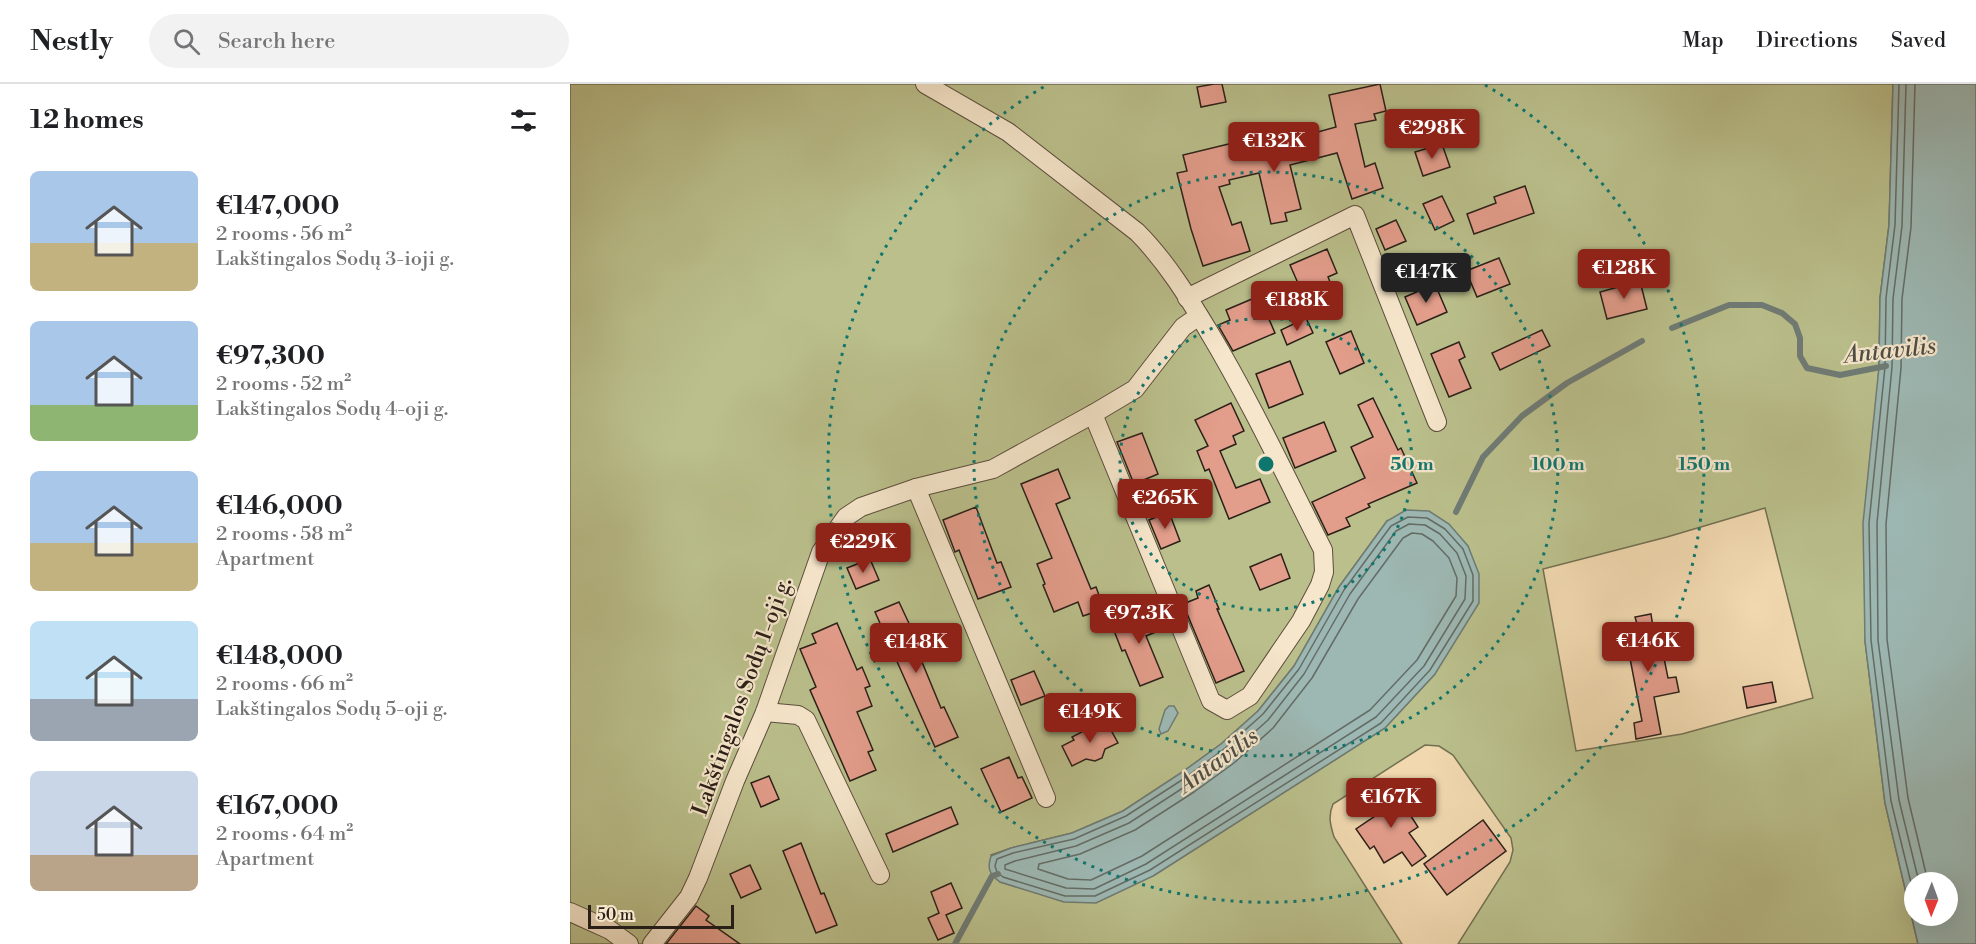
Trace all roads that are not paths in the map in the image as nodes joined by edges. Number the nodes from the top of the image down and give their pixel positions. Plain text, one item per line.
1 (925, 84) edge
2 (1187, 298) junction
3 (1199, 316) junction
4 (1093, 414) junction
5 (1437, 422) dead end
6 (916, 488) junction
7 (765, 712) junction
8 (1046, 798) dead end
9 (880, 875) dead end
10 (570, 912) edge
11 (629, 944) edge
12 (652, 944) edge

1 - 2 street
2 - 3 street
2 - 5 street
3 - 4 street, Lakštingalos Sodų 1-oji g.
3 - 4 street
4 - 6 street, Lakštingalos Sodų 1-oji g.
6 - 7 street, Lakštingalos Sodų 1-oji g.
6 - 8 street
7 - 9 street
7 - 12 street, Lakštingalos Sodų 1-oji g.
10 - 11 street

